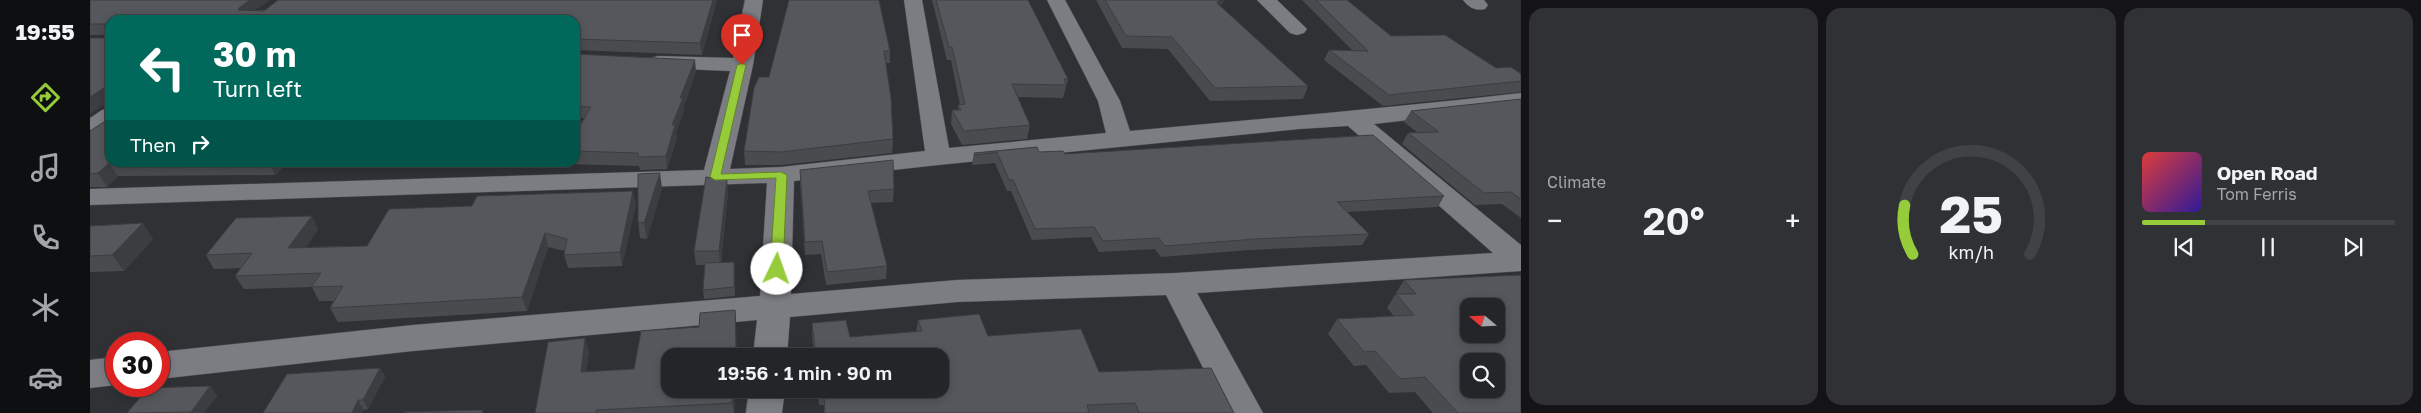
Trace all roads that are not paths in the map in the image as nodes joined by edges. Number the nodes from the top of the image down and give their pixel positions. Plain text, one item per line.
1 (754, 0) edge
2 (913, 0) edge
3 (1056, 0) edge
4 (1266, 0) edge
5 (1297, 28) dead end
6 (634, 61) edge
7 (742, 65) junction
8 (1521, 100) edge
9 (105, 118) edge
10 (1354, 120) junction
11 (90, 128) edge
12 (1120, 139) junction
13 (938, 156) junction
14 (781, 175) junction
15 (715, 177) junction
16 (90, 197) edge
17 (1521, 261) edge
18 (1176, 284) junction
19 (775, 306) junction
20 (771, 348) edge
21 (170, 365) edge
22 (105, 372) edge
23 (90, 374) edge
24 (766, 398) edge
25 (764, 413) edge
26 (1245, 413) edge

1 - 7 street
2 - 13 street
3 - 12 street
4 - 5 street
6 - 7 street
7 - 15 street
8 - 10 street
9 - 11 street
10 - 12 street
10 - 17 street
12 - 13 street
13 - 14 street
14 - 15 street
14 - 19 street
15 - 16 street
17 - 18 street
18 - 19 street
18 - 26 street
19 - 20 street
19 - 21 street
22 - 23 street
24 - 25 street

